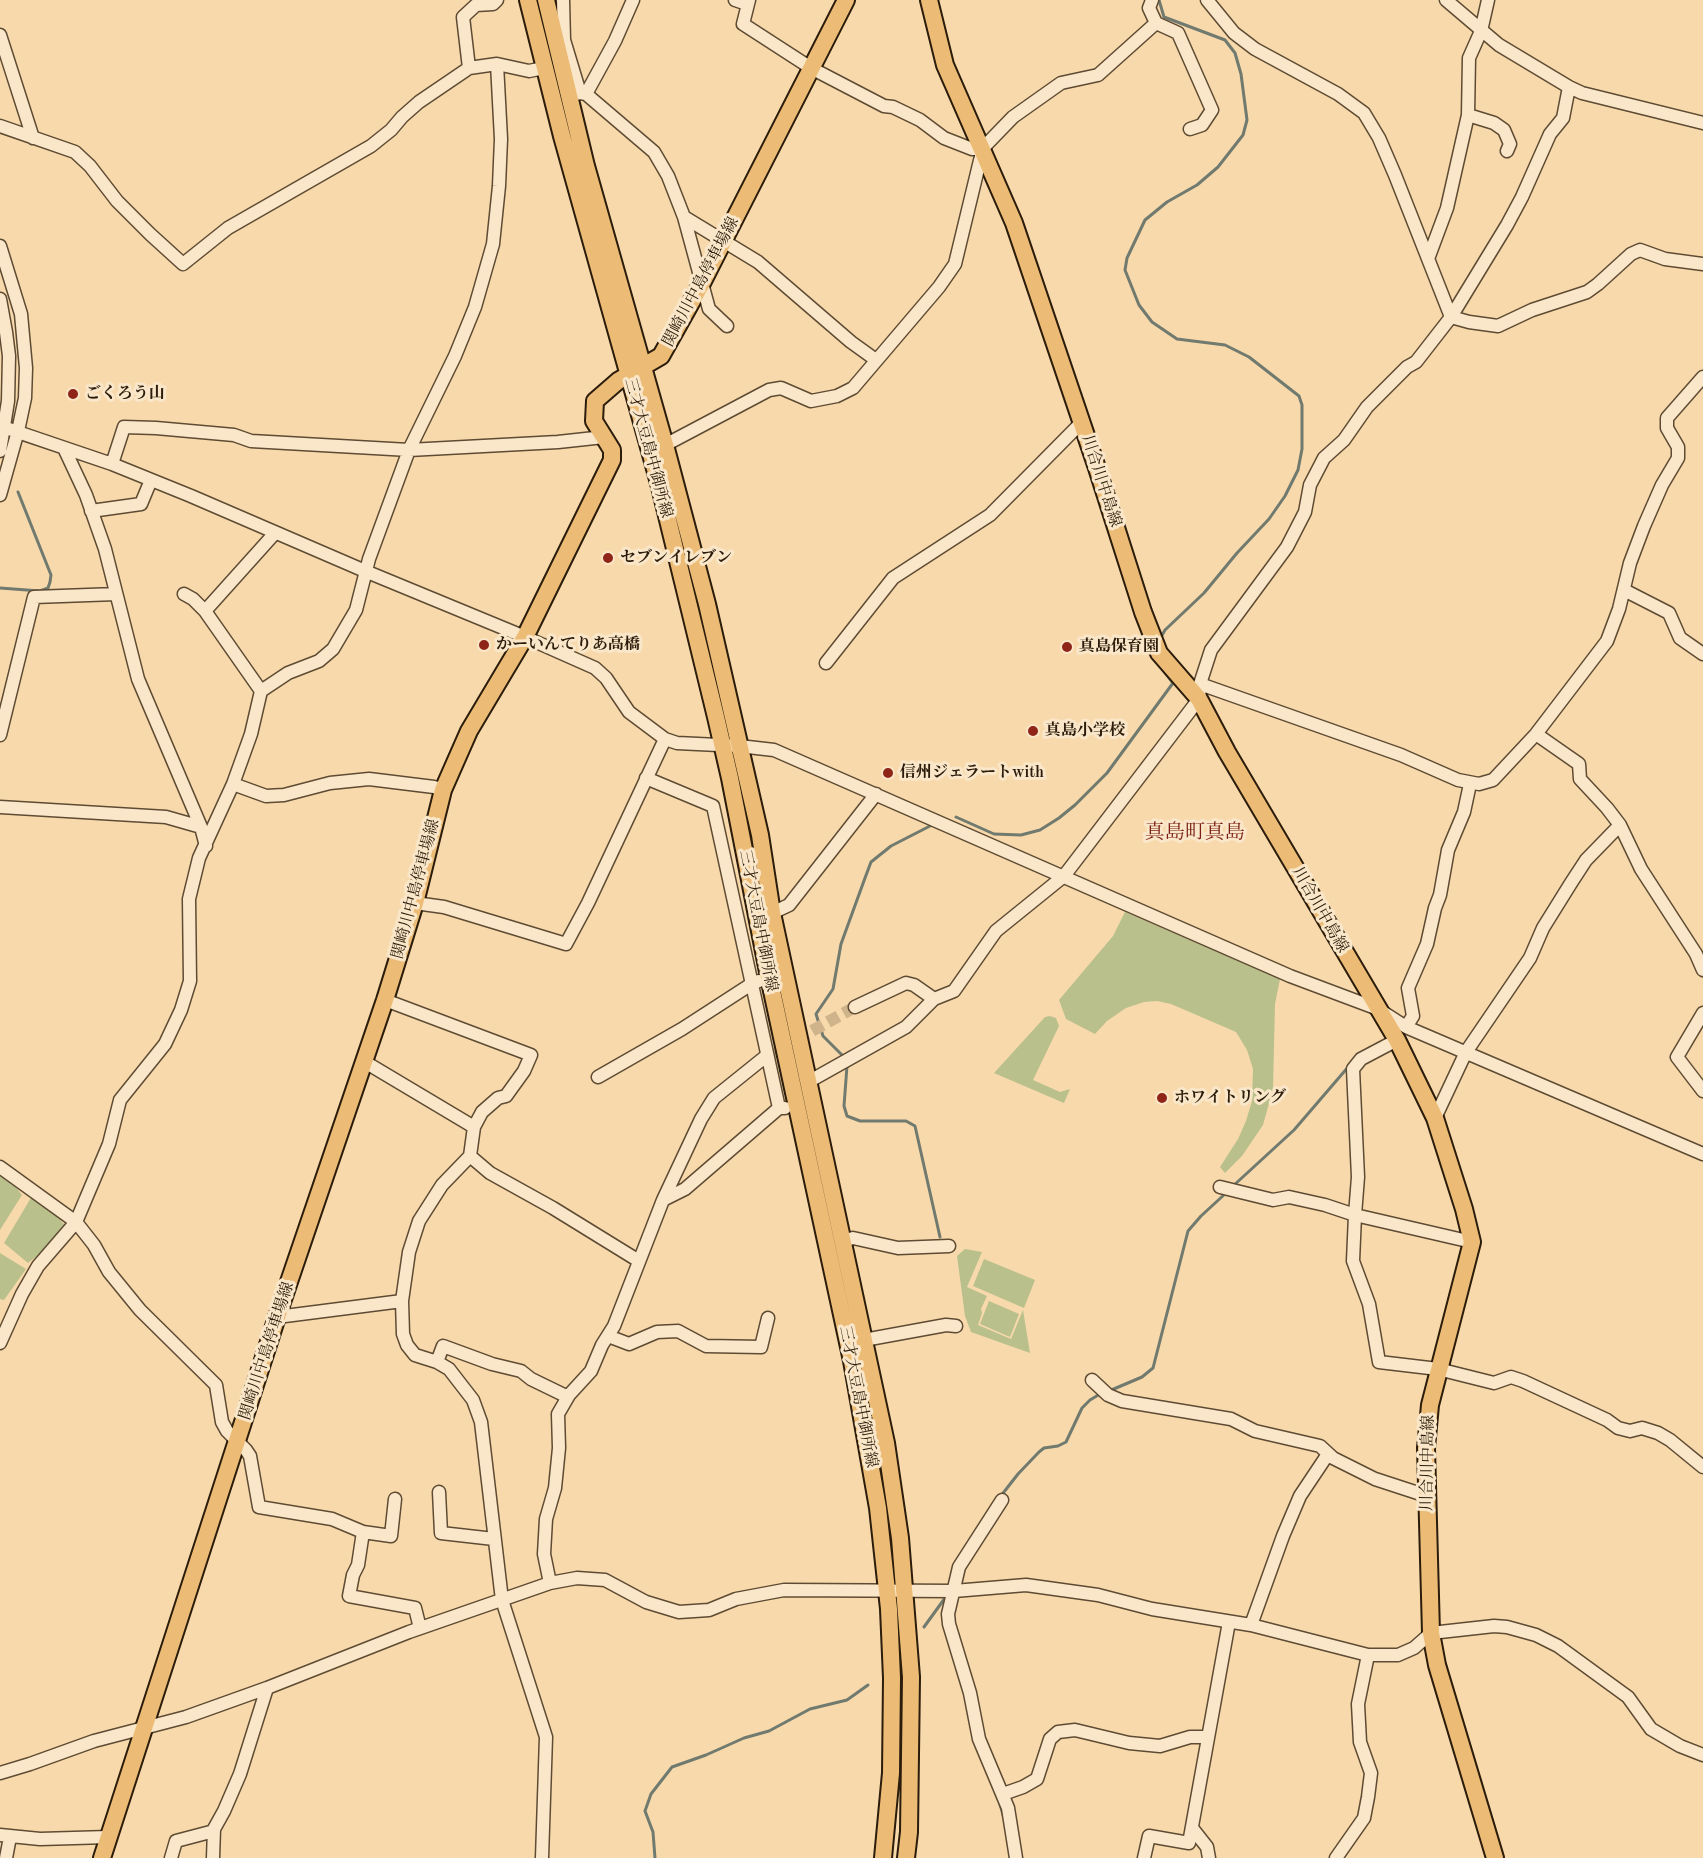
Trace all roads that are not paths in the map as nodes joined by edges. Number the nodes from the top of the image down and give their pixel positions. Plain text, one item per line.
1 (497, 0) edge
2 (528, 0) edge
3 (546, 0) edge
4 (563, 0) edge
5 (633, 0) edge
6 (846, 0) edge
7 (929, 0) edge
8 (1152, 0) edge
9 (1207, 0) edge
10 (1446, 0) edge
11 (1488, 0) edge
12 (744, 1) edge
13 (1156, 23) junction
14 (1481, 31) junction
15 (0, 34) edge
16 (497, 64) junction
17 (469, 68) junction
18 (544, 68) junction
19 (811, 68) junction
20 (1569, 87) junction
21 (578, 94) junction
22 (1468, 115) junction
23 (1703, 123) edge
24 (0, 126) edge
25 (1199, 128) dead end
26 (33, 138) junction
27 (983, 148) junction
28 (1507, 151) dead end
29 (684, 217) junction
30 (723, 242) junction
31 (0, 246) edge
32 (1428, 259) junction
33 (1703, 264) edge
34 (703, 281) junction
35 (0, 299) edge
36 (1451, 317) junction
37 (727, 326) dead end
38 (876, 360) junction
39 (636, 371) junction
40 (1703, 377) edge
41 (1081, 423) junction
42 (3, 427) edge
43 (18, 431) junction
44 (604, 437) junction
45 (665, 445) junction
46 (64, 448) junction
47 (409, 450) junction
48 (0, 451) edge
49 (112, 464) junction
50 (151, 480) junction
51 (0, 495) edge
52 (91, 511) junction
53 (275, 533) junction
54 (365, 571) junction
55 (1624, 590) junction
56 (116, 594) junction
57 (184, 594) dead end
58 (205, 611) junction
59 (525, 637) junction
60 (1703, 654) edge
61 (826, 663) dead end
62 (261, 691) junction
63 (1199, 692) junction
64 (1536, 734) junction
65 (0, 735) edge
66 (665, 739) junction
67 (731, 745) junction
68 (646, 778) junction
69 (233, 784) junction
70 (1470, 784) junction
71 (443, 790) junction
72 (876, 794) junction
73 (0, 807) edge
74 (1620, 825) junction
75 (201, 827) junction
76 (206, 846) junction
77 (1064, 876) junction
78 (415, 903) junction
79 (772, 913) junction
80 (1703, 970) edge
81 (761, 980) junction
82 (934, 999) junction
83 (385, 1000) junction
84 (855, 1007) tunnel mouth
85 (1378, 1009) junction
86 (1703, 1013) edge
87 (1402, 1033) junction
88 (1466, 1052) junction
89 (765, 1057) tunnel mouth
90 (365, 1062) junction
91 (598, 1077) dead end
92 (808, 1082) junction
93 (1703, 1091) edge
94 (798, 1107) junction
95 (779, 1108) junction
96 (1435, 1118) junction
97 (474, 1127) junction
98 (1703, 1154) edge
99 (470, 1156) junction
100 (0, 1167) edge
101 (1225, 1189) dead end
102 (663, 1200) junction
103 (1355, 1215) junction
104 (76, 1222) junction
105 (843, 1241) junction
106 (1472, 1242) junction
107 (949, 1246) dead end
108 (639, 1261) junction
109 (402, 1302) junction
110 (277, 1317) junction
111 (768, 1318) dead end
112 (956, 1326) dead end
113 (608, 1336) junction
114 (864, 1340) junction
115 (0, 1343) edge
116 (437, 1362) junction
117 (1438, 1370) junction
118 (1092, 1380) dead end
119 (568, 1397) junction
120 (238, 1441) junction
121 (1328, 1454) junction
122 (1703, 1467) edge
123 (439, 1492) dead end
124 (1427, 1496) junction
125 (395, 1499) dead end
126 (1002, 1500) dead end
127 (363, 1532) junction
128 (494, 1539) junction
129 (550, 1582) junction
130 (895, 1591) junction
131 (954, 1591) junction
132 (502, 1600) junction
133 (1229, 1622) junction
134 (1251, 1625) junction
135 (420, 1628) junction
136 (1431, 1633) junction
137 (1368, 1655) junction
138 (267, 1688) junction
139 (143, 1729) junction
140 (1207, 1737) junction
141 (1703, 1755) edge
142 (0, 1773) edge
143 (1003, 1794) junction
144 (1192, 1828) junction
145 (214, 1831) junction
146 (5, 1836) edge
147 (108, 1838) junction
148 (6, 1858) edge
149 (102, 1858) edge
150 (171, 1858) edge
151 (213, 1858) edge
152 (542, 1858) edge
153 (883, 1858) edge
154 (906, 1858) edge
155 (1016, 1858) edge
156 (1144, 1858) edge
157 (1209, 1858) edge
158 (1336, 1858) edge
159 (1495, 1858) edge

1 - 17 street
2 - 18 main road, 三才大豆島中御所線
3 - 21 main road, 三才大豆島中御所線
4 - 21 street
5 - 21 street
6 - 19 main road, 関崎川中島停車場線
7 - 27 main road, 川合川中島線
8 - 13 street
9 - 32 street
10 - 14 street
11 - 14 street
12 - 19 street
13 - 25 street
13 - 27 street
14 - 20 street
14 - 22 street
15 - 26 street
16 - 17 street
16 - 18 street
16 - 47 street
17 - 26 street
18 - 39 main road, 三才大豆島中御所線
19 - 27 street
19 - 30 main road, 関崎川中島停車場線
20 - 23 street
20 - 36 street
21 - 29 street
21 - 39 main road, 三才大豆島中御所線
22 - 28 street
22 - 32 street
24 - 26 street
27 - 38 street
27 - 41 main road, 川合川中島線
29 - 30 street
29 - 34 street
30 - 34 main road, 関崎川中島停車場線
30 - 38 street
31 - 43 street
32 - 36 street
33 - 36 street
34 - 37 street
34 - 39 main road, 関崎川中島停車場線
35 - 42 street
36 - 63 street
38 - 45 street
39 - 44 main road, 関崎川中島停車場線
39 - 45 main road, 三才大豆島中御所線
39 - 67 main road, 三才大豆島中御所線
40 - 55 street
41 - 61 street
41 - 63 main road, 川合川中島線
42 - 43 street
42 - 48 street
43 - 46 street
43 - 51 street
44 - 47 street
44 - 59 main road, 関崎川中島停車場線
45 - 67 main road, 三才大豆島中御所線
46 - 49 street
46 - 52 street
47 - 49 street
47 - 54 street
49 - 50 street
50 - 52 street
50 - 53 street
52 - 56 street
53 - 54 street
53 - 58 street
54 - 59 street
54 - 62 street
55 - 60 street
55 - 64 street
56 - 65 street
56 - 75 street
57 - 58 street
58 - 62 street
59 - 66 street
59 - 71 main road, 関崎川中島停車場線
62 - 69 street
63 - 70 street
63 - 77 street
63 - 85 main road, 川合川中島線
64 - 70 street
64 - 74 street
66 - 67 street
66 - 68 street
67 - 72 street
67 - 79 main road, 三才大豆島中御所線
67 - 81 main road, 三才大豆島中御所線
68 - 78 street
68 - 81 street
69 - 71 street
69 - 76 street
70 - 87 street
71 - 78 main road, 関崎川中島停車場線
72 - 77 street
72 - 79 street
73 - 75 street
74 - 80 street
74 - 88 street
75 - 76 street
76 - 104 street
77 - 82 street
77 - 85 street
78 - 83 main road, 関崎川中島停車場線
79 - 92 main road, 三才大豆島中御所線
81 - 91 street
81 - 94 main road, 三才大豆島中御所線
81 - 95 street
82 - 84 street
82 - 92 street
83 - 90 main road, 関崎川中島停車場線
83 - 97 street
85 - 87 main road, 川合川中島線
86 - 93 street
87 - 88 street
87 - 96 main road, 川合川中島線
87 - 103 street
88 - 96 street
88 - 98 street
89 - 102 street
90 - 97 street
90 - 110 main road, 関崎川中島停車場線
92 - 105 main road, 三才大豆島中御所線
94 - 95 street
94 - 130 main road, 三才大豆島中御所線
95 - 102 street
96 - 106 main road, 川合川中島線
97 - 99 street
99 - 108 street
99 - 109 street
100 - 104 street
101 - 103 street
102 - 108 street
103 - 106 street
103 - 117 street
104 - 115 street
104 - 120 street
105 - 107 street
105 - 114 main road, 三才大豆島中御所線
106 - 117 main road, 川合川中島線
108 - 113 street
109 - 110 street
109 - 116 street
110 - 120 main road, 関崎川中島停車場線
111 - 113 street
112 - 114 street
113 - 119 street
114 - 130 main road, 三才大豆島中御所線
116 - 119 street
116 - 128 street
117 - 122 street
117 - 124 main road, 川合川中島線
118 - 121 street
119 - 129 street
120 - 127 street
120 - 139 main road, 関崎川中島停車場線
121 - 124 street
121 - 134 street
123 - 128 street
124 - 136 main road, 川合川中島線
125 - 127 street
126 - 131 street
127 - 135 street
128 - 132 street
129 - 130 street
129 - 132 street
130 - 131 street
130 - 153 main road, 三才大豆島中御所線
130 - 154 main road, 三才大豆島中御所線
131 - 133 street
131 - 143 street
132 - 135 street
132 - 152 street
133 - 134 street
133 - 140 street
134 - 137 street
135 - 138 street
136 - 137 street
136 - 141 street
136 - 159 main road, 川合川中島線
137 - 158 street
138 - 139 street
138 - 145 street
139 - 142 street
139 - 147 main road, 関崎川中島停車場線
140 - 143 street
140 - 144 street
143 - 155 street
144 - 156 street
144 - 157 street
145 - 150 street
145 - 151 street
146 - 147 street
146 - 148 street
147 - 149 main road, 関崎川中島停車場線

